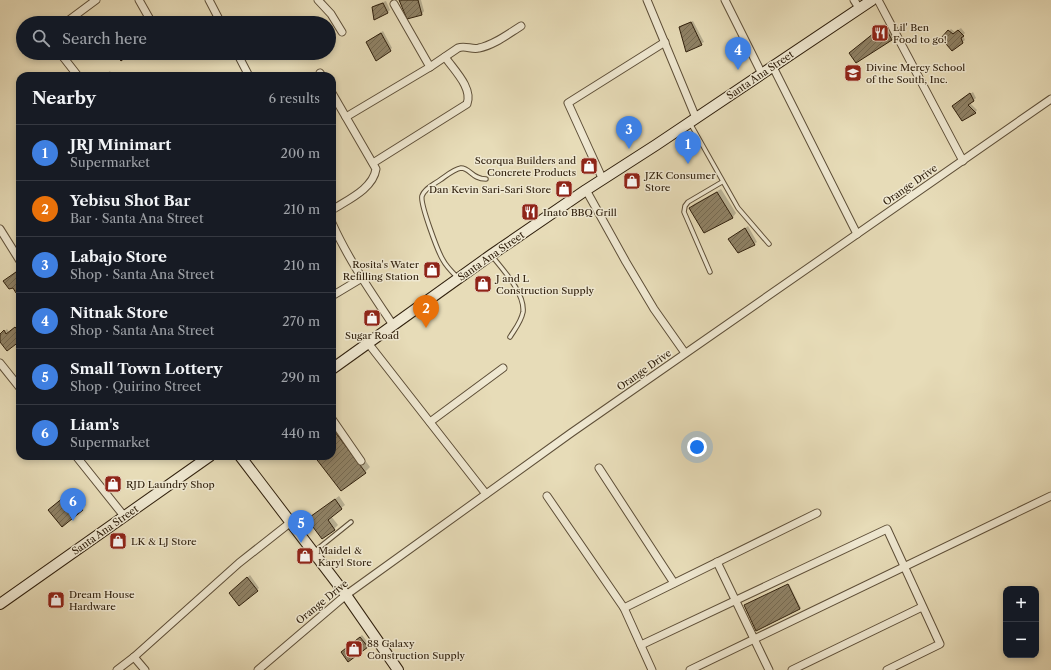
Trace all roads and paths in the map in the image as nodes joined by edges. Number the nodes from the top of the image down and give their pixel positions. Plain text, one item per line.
1 (96, 0) edge
2 (139, 0) edge
3 (209, 0) edge
4 (318, 0) edge
5 (647, 0) edge
6 (725, 0) edge
7 (872, 0) edge
8 (878, 0) edge
9 (394, 4) dead end
10 (857, 4) edge
11 (74, 16) edge
12 (148, 16) edge
13 (217, 16) edge
14 (332, 16) edge
15 (336, 22) edge
16 (521, 26) dead end
17 (342, 32) dead end
18 (665, 42) junction
19 (445, 57) junction
20 (65, 60) edge
21 (241, 60) edge
22 (430, 67) junction
23 (773, 67) junction
24 (75, 72) edge
25 (247, 72) edge
26 (762, 74) junction
27 (1051, 99) edge
28 (336, 100) edge
29 (346, 117) junction
30 (693, 121) junction
31 (963, 161) junction
32 (373, 163) junction
33 (486, 179) dead end
34 (603, 180) junction
35 (722, 182) junction
36 (586, 190) junction
37 (336, 207) edge
38 (0, 229) edge
39 (857, 234) junction
40 (336, 240) edge
41 (769, 244) dead end
42 (16, 255) edge
43 (491, 255) junction
44 (710, 272) dead end
45 (362, 278) junction
46 (458, 279) junction
47 (336, 294) edge
48 (393, 324) junction
49 (510, 337) dead end
50 (368, 343) junction
51 (685, 353) junction
52 (0, 363) edge
53 (336, 366) edge
54 (503, 368) dead end
55 (16, 383) edge
56 (430, 422) junction
57 (336, 425) edge
58 (79, 460) edge
59 (204, 460) edge
60 (243, 460) edge
61 (361, 461) dead end
62 (599, 468) dead end
63 (486, 494) junction
64 (547, 496) dead end
65 (1051, 496) edge
66 (818, 513) dead end
67 (124, 516) junction
68 (292, 522) junction
69 (351, 522) dead end
70 (314, 552) junction
71 (717, 562) junction
72 (904, 568) junction
73 (674, 583) junction
74 (346, 594) junction
75 (736, 600) junction
76 (0, 604) edge
77 (922, 606) junction
78 (624, 608) junction
79 (754, 640) junction
80 (641, 645) junction
81 (134, 657) junction
82 (117, 670) edge
83 (145, 670) edge
84 (258, 670) edge
85 (398, 670) edge
86 (652, 670) edge
87 (690, 670) edge
88 (769, 670) edge
89 (792, 670) edge
90 (887, 670) edge

1 - 11 street
2 - 12 street
3 - 13 street
4 - 14 street
5 - 18 street
6 - 26 street
7 - 10 main road, Santa Ana Street
8 - 31 street
9 - 22 street
10 - 23 main road, Santa Ana Street
15 - 17 street
16 - 19 street
18 - 30 street
18 - 34 street
19 - 22 street
19 - 32 street
20 - 24 street
21 - 25 street
22 - 29 street
23 - 26 main road, Santa Ana Street
23 - 39 street
26 - 30 main road, Santa Ana Street
27 - 31 street, Orange Drive
28 - 29 street
29 - 32 street
30 - 34 main road, Santa Ana Street
30 - 35 lane
31 - 39 street, Orange Drive
32 - 37 street
33 - 46 lane
34 - 36 main road, Santa Ana Street
35 - 41 lane
35 - 44 lane
36 - 43 main road, Santa Ana Street
36 - 51 street
38 - 42 street
39 - 51 street, Orange Drive
40 - 45 street
43 - 46 main road, Santa Ana Street
43 - 49 lane
45 - 47 street
45 - 48 street
46 - 48 main road, Santa Ana Street
48 - 50 main road, Santa Ana Street
50 - 53 main road, Santa Ana Street
50 - 56 street
51 - 63 street, Orange Drive
52 - 55 street
54 - 56 street
56 - 63 street
57 - 61 street
58 - 67 street
59 - 67 main road, Santa Ana Street
60 - 68 main road
62 - 73 street
63 - 74 street, Orange Drive
64 - 78 street
65 - 72 street
66 - 71 street
67 - 76 main road, Santa Ana Street
68 - 70 main road
68 - 81 street
69 - 70 lane
70 - 74 main road
71 - 73 street
71 - 75 street
72 - 75 street
72 - 77 street
72 - 79 street
73 - 78 street
74 - 84 street, Orange Drive
74 - 85 main road
75 - 79 street
75 - 80 street
77 - 89 street
77 - 90 street
78 - 80 street
79 - 87 street
79 - 88 street
80 - 86 street
81 - 82 street
81 - 83 street

